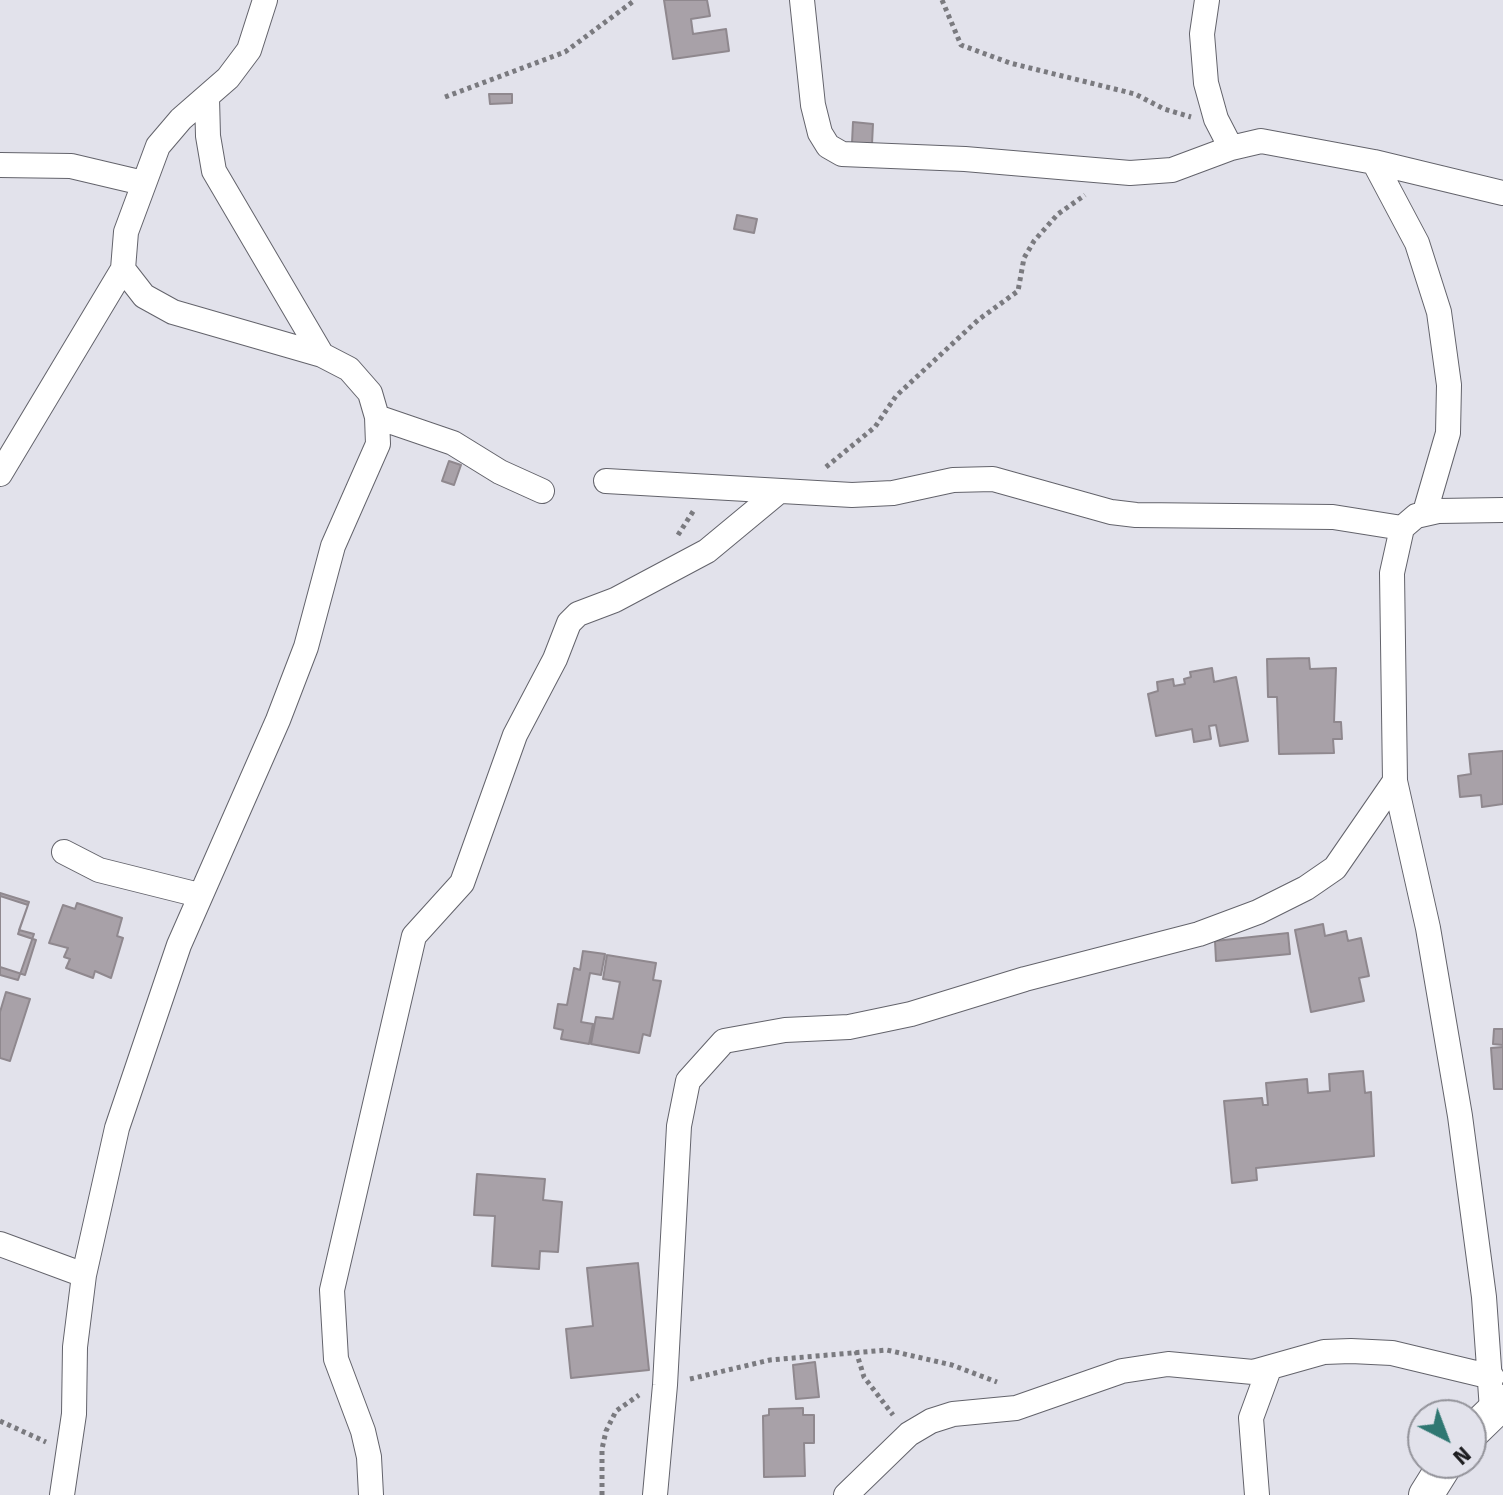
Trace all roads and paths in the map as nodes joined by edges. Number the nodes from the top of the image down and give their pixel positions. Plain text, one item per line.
1 (265, 0) edge
2 (635, 0) edge
3 (802, 0) edge
4 (942, 0) edge
5 (1207, 0) edge
6 (445, 97) dead end
7 (207, 98) junction
8 (1216, 119) junction
9 (1231, 148) junction
10 (1374, 162) junction
11 (0, 165) edge
12 (1102, 172) junction
13 (143, 183) junction
14 (1503, 193) edge
15 (123, 269) junction
16 (322, 355) junction
17 (377, 417) junction
18 (0, 474) edge
19 (606, 481) dead end
20 (542, 491) dead end
21 (786, 493) junction
22 (1503, 510) edge
23 (1425, 512) junction
24 (1402, 528) junction
25 (1395, 781) junction
26 (64, 852) dead end
27 (199, 895) junction
28 (0, 1244) edge
29 (84, 1275) junction
30 (856, 1351) junction
31 (1269, 1369) junction
32 (665, 1385) junction
33 (1041, 1399) junction
34 (1489, 1405) edge
35 (0, 1421) edge
36 (909, 1434) junction
37 (69, 1452) junction
38 (62, 1495) edge
39 (371, 1495) edge
40 (602, 1495) edge
41 (655, 1495) edge
42 (846, 1495) edge
43 (1257, 1495) edge

1 - 7 street
2 - 6 path
3 - 12 street
4 - 8 path
5 - 8 street
7 - 13 street
7 - 16 street
8 - 9 street
9 - 10 street
9 - 12 street
10 - 14 street
10 - 23 street
11 - 13 street
12 - 21 path
13 - 15 street
15 - 16 street
15 - 18 street
16 - 17 street
17 - 20 street
17 - 27 street
19 - 21 street
21 - 24 street
21 - 39 street
22 - 23 street
23 - 24 street
24 - 25 street
25 - 32 street
25 - 34 street
26 - 27 street
27 - 29 street
28 - 29 street
29 - 37 street
30 - 32 path
30 - 33 path
30 - 36 path
31 - 33 street
31 - 34 street
31 - 43 street
32 - 40 path
32 - 41 street
33 - 36 street
35 - 37 path
36 - 42 street
37 - 38 street

